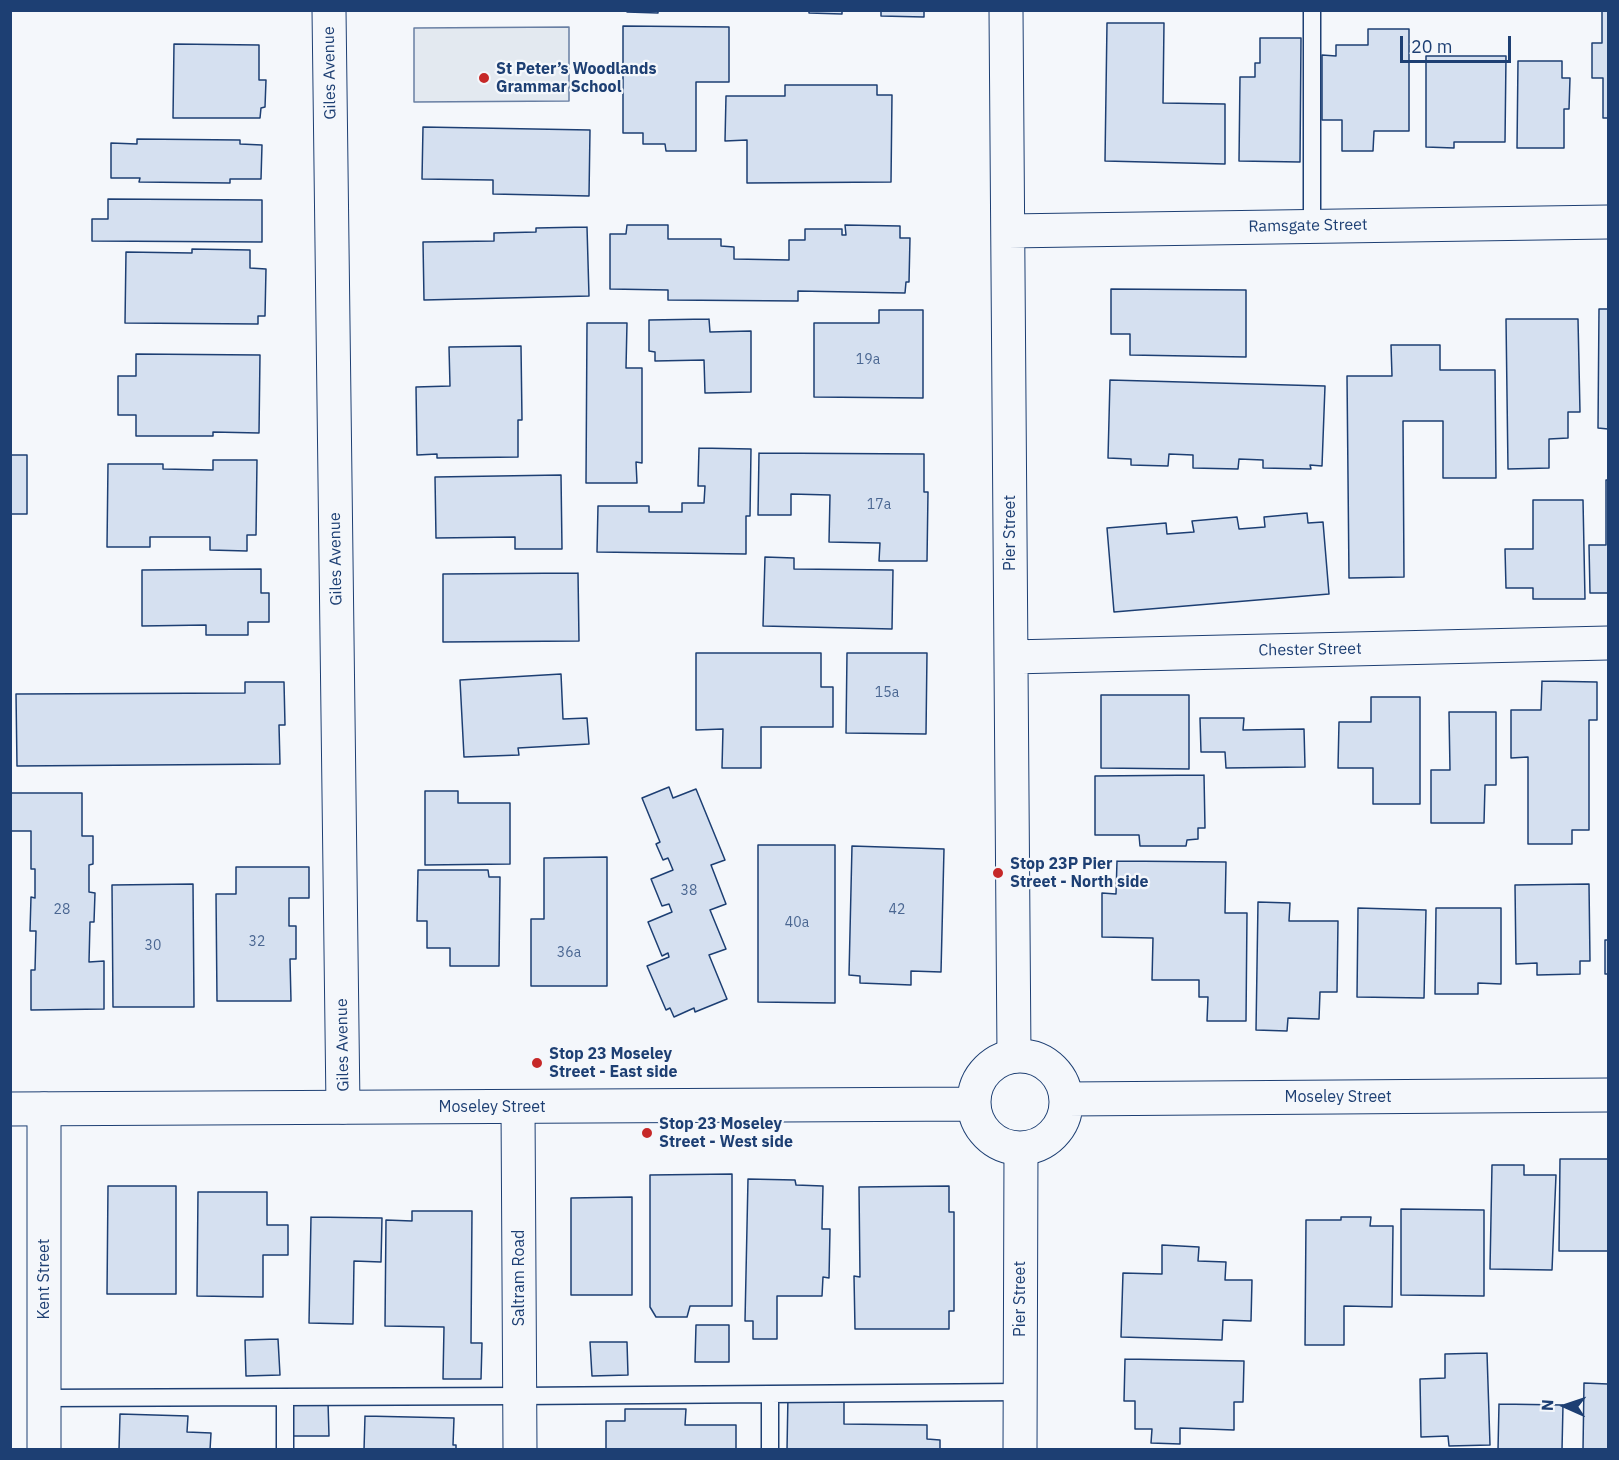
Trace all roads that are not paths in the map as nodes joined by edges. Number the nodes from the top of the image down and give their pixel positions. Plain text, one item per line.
1 (329, 10) edge
2 (1006, 10) edge
3 (1312, 10) edge
4 (1608, 222) edge
5 (1312, 226) junction
6 (1008, 231) junction
7 (1608, 643) edge
8 (1011, 657) junction
9 (1014, 1056) junction
10 (1608, 1095) edge
11 (1067, 1099) junction
12 (974, 1104) junction
13 (343, 1107) junction
14 (518, 1107) junction
15 (10, 1109) edge
16 (44, 1110) junction
17 (1021, 1149) junction
18 (1020, 1392) junction
19 (770, 1394) junction
20 (519, 1396) junction
21 (285, 1397) junction
22 (44, 1398) junction
23 (44, 1449) edge
24 (285, 1449) edge
25 (520, 1449) edge
26 (770, 1449) edge
27 (1020, 1449) edge

1 - 13 street, Giles Avenue
2 - 6 street, Pier Street
3 - 5 lane
4 - 5 street, Ramsgate Street
5 - 6 street, Ramsgate Street
6 - 8 street, Pier Street
7 - 8 street, Chester Street
8 - 9 street, Pier Street
9 - 11 street
9 - 12 street
10 - 11 street, Moseley Street
11 - 17 street
12 - 14 street, Moseley Street
12 - 17 street
13 - 14 street, Moseley Street
13 - 16 street, Moseley Street
14 - 20 street, Saltram Road
15 - 16 street, Moseley Street
16 - 22 street, Kent Street
17 - 18 street, Pier Street
18 - 19 lane
18 - 27 street, Pier Street
19 - 20 lane
19 - 26 lane
20 - 21 lane
20 - 25 street, Saltram Road
21 - 22 lane
21 - 24 lane
22 - 23 street, Kent Street

